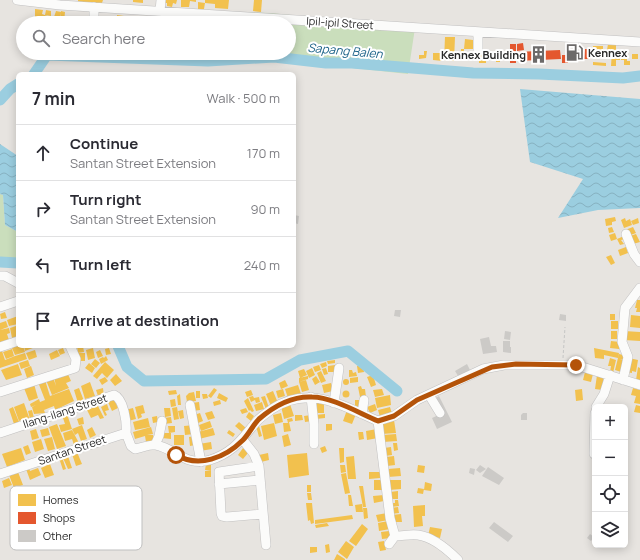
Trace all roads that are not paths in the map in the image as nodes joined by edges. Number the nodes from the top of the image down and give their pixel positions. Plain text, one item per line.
1 (17, 0) edge
2 (161, 0) edge
3 (61, 3) edge
4 (94, 7) junction
5 (160, 11) junction
6 (94, 16) edge
7 (236, 16) edge
8 (296, 20) edge
9 (478, 32) junction
10 (640, 42) edge
11 (478, 51) dead end
12 (626, 234) dead end
13 (640, 262) edge
14 (0, 276) edge
15 (15, 281) edge
16 (640, 288) edge
17 (16, 302) edge
18 (0, 308) edge
19 (16, 342) edge
20 (0, 347) edge
21 (71, 348) edge
22 (339, 368) dead end
23 (610, 375) junction
24 (623, 380) junction
25 (640, 385) edge
26 (0, 392) edge
27 (429, 395) junction
28 (311, 397) junction
29 (364, 400) dead end
30 (334, 403) junction
31 (598, 404) edge
32 (190, 405) dead end
33 (440, 413) dead end
34 (362, 414) junction
35 (162, 421) dead end
36 (378, 421) junction
37 (0, 433) edge
38 (126, 433) junction
39 (243, 440) junction
40 (155, 444) junction
41 (314, 444) dead end
42 (201, 462) junction
43 (258, 466) junction
44 (0, 474) edge
45 (260, 480) junction
46 (219, 484) junction
47 (263, 514) junction
48 (395, 536) junction
49 (389, 544) dead end
50 (266, 545) dead end
51 (458, 560) edge

1 - 3 street, Ipil-ipil Street
2 - 5 street
3 - 4 street, Ipil-ipil Street
4 - 5 street, Ipil-ipil Street
4 - 6 street
5 - 7 street, Ipil-ipil Street
8 - 9 street, Ipil-ipil Street
9 - 10 street, Ipil-ipil Street
9 - 11 street
12 - 13 street
14 - 15 street
16 - 24 street
17 - 18 street
19 - 20 street
21 - 26 street
22 - 30 street
23 - 24 street
23 - 27 street
23 - 31 street
24 - 25 street
27 - 33 street
27 - 36 street
28 - 30 street
28 - 39 street
28 - 41 street
29 - 34 street
30 - 34 street
32 - 42 street
34 - 36 street
35 - 40 street
36 - 48 street
37 - 38 street, Ilang-ilang Street
38 - 40 street
38 - 44 street, Santan Street
39 - 42 street
39 - 43 street
40 - 42 street
43 - 45 street
43 - 46 street
45 - 46 street
45 - 47 street
46 - 47 street
47 - 50 street
48 - 49 street
48 - 51 street

